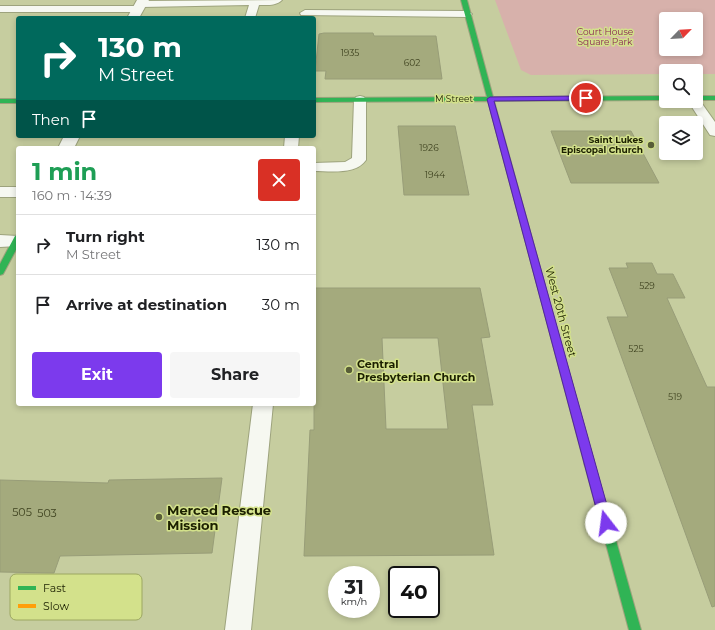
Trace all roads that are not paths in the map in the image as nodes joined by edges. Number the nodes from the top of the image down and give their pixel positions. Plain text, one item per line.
1 (306, 0) edge
2 (464, 0) edge
3 (255, 2) junction
4 (273, 5) edge
5 (139, 8) edge
6 (0, 9) edge
7 (467, 14) junction
8 (251, 16) edge
9 (304, 16) edge
10 (659, 98) edge
11 (703, 98) edge
12 (715, 98) edge
13 (490, 99) junction
14 (316, 100) edge
15 (360, 100) junction
16 (0, 101) edge
17 (16, 101) edge
18 (699, 108) edge
19 (715, 132) edge
20 (316, 167) edge
21 (0, 192) edge
22 (16, 192) edge
23 (16, 240) edge
24 (0, 241) edge
25 (16, 242) edge
26 (0, 272) edge
27 (263, 406) edge
28 (238, 630) edge
29 (635, 630) edge

1 - 9 lane
2 - 7 street, West 20th Street
3 - 4 lane
3 - 5 lane
3 - 8 lane
5 - 6 lane
7 - 9 lane
7 - 13 street, West 20th Street
10 - 13 street, M Street
11 - 12 street
13 - 15 street, M Street
13 - 29 street, West 20th Street
14 - 15 street, M Street
15 - 20 lane
16 - 17 street
18 - 19 lane
21 - 22 lane
23 - 24 lane
25 - 26 street
27 - 28 lane

